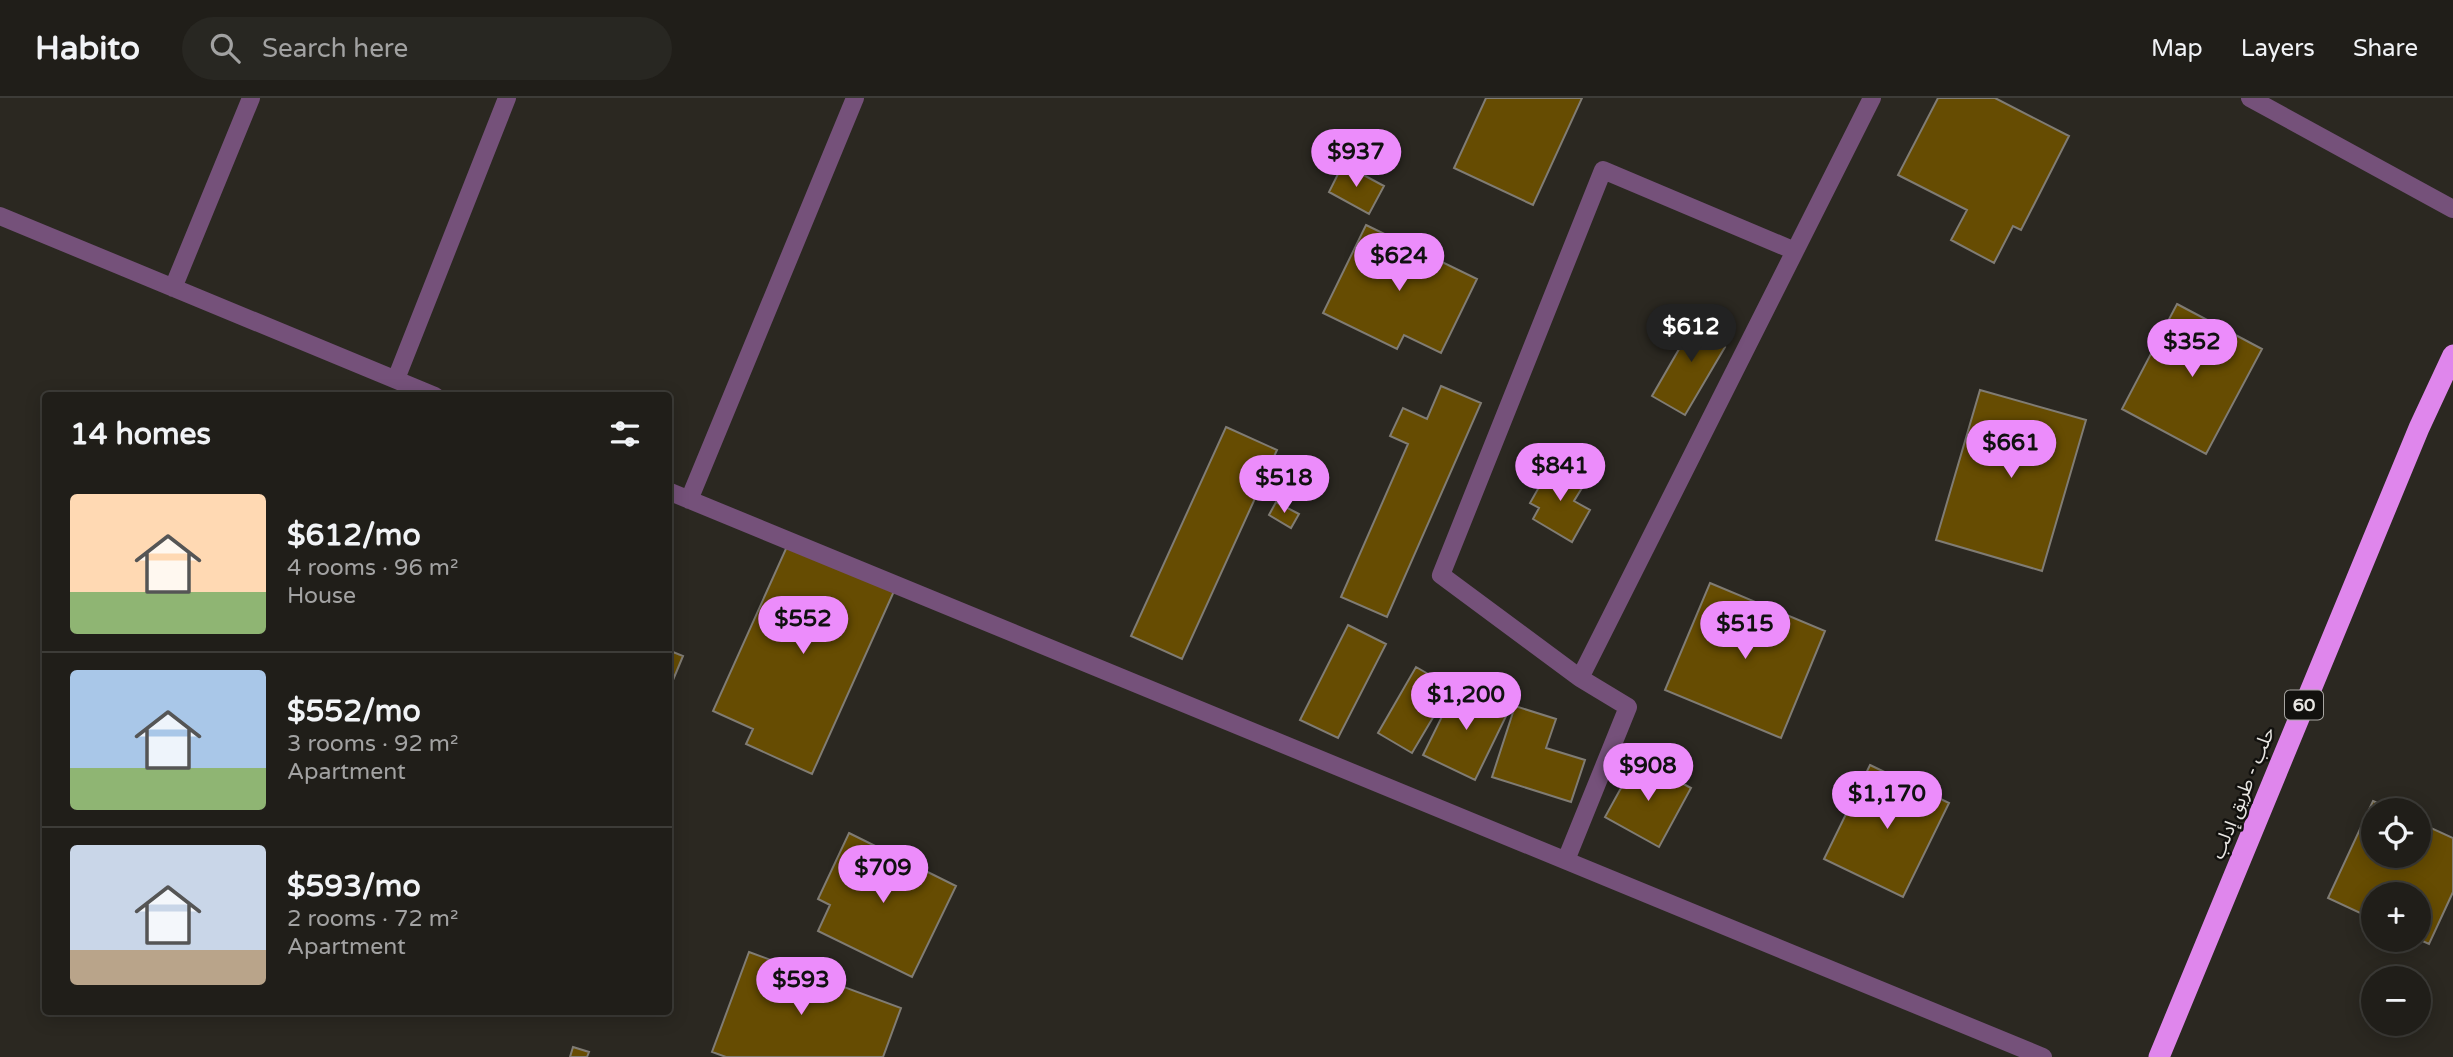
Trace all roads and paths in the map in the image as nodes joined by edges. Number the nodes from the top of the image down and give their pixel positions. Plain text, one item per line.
1 (251, 98) edge
2 (507, 98) edge
3 (855, 98) edge
4 (1872, 98) edge
5 (2250, 98) edge
6 (2453, 209) edge
7 (0, 216) edge
8 (1795, 251) junction
9 (173, 288) junction
10 (2453, 355) edge
11 (396, 380) junction
12 (425, 392) edge
13 (672, 493) edge
14 (689, 500) junction
15 (1580, 678) junction
16 (1566, 860) junction
17 (2043, 1057) edge
18 (2159, 1057) edge

1 - 9 street
2 - 11 street
3 - 14 street
4 - 8 street
5 - 6 street
7 - 9 street
8 - 15 street
8 - 15 street
9 - 11 street
10 - 18 highway, حلب - طريق إدلب / 60
11 - 12 street
13 - 14 street
14 - 16 street
15 - 16 street
16 - 17 street

